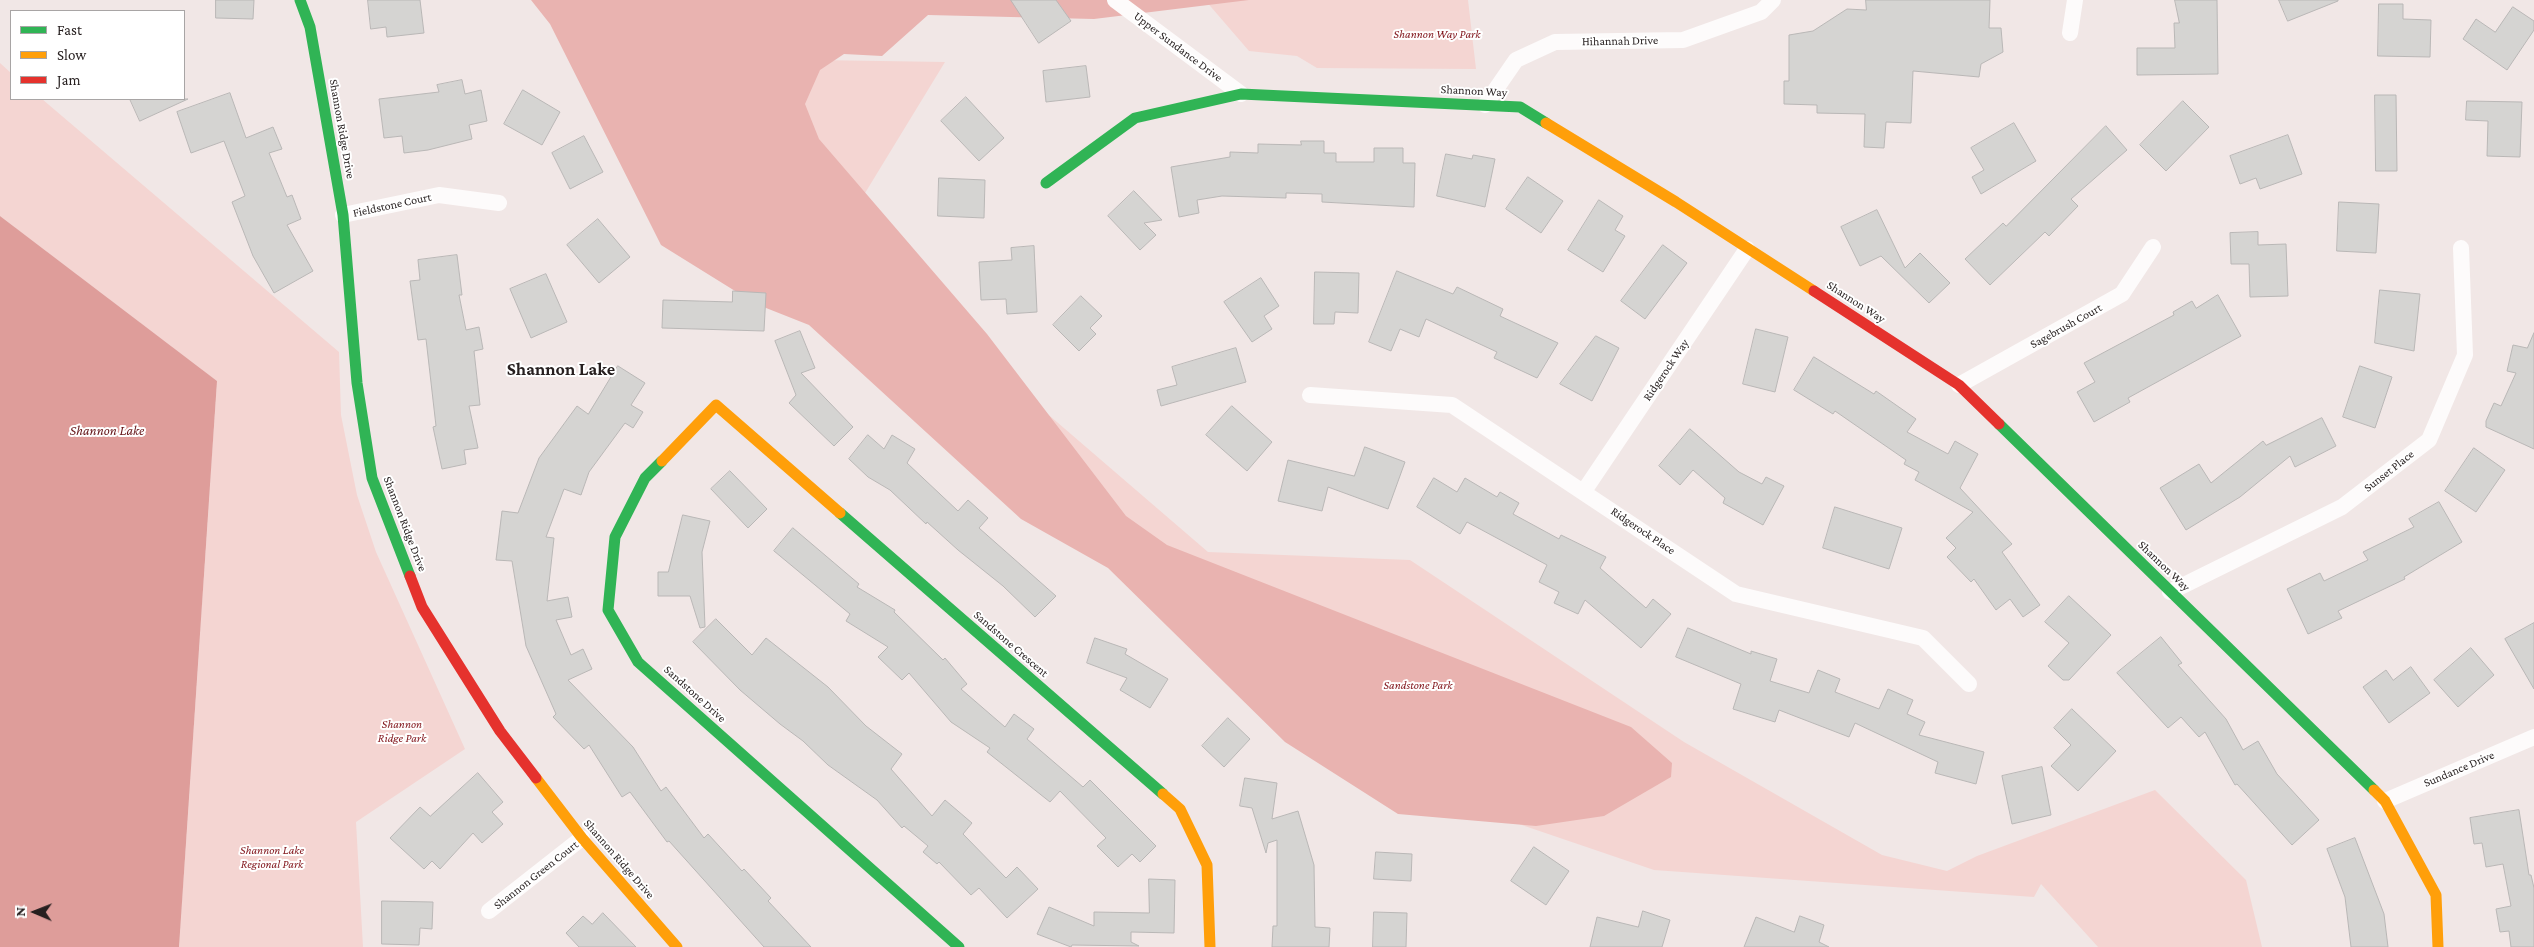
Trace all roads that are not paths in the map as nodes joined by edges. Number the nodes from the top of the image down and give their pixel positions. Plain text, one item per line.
1 (300, 0) edge
2 (1115, 0) edge
3 (1774, 0) edge
4 (2075, 0) edge
5 (2070, 33) dead end
6 (1242, 94) junction
7 (1485, 105) junction
8 (1046, 184) dead end
9 (500, 203) dead end
10 (343, 215) junction
11 (2154, 247) dead end
12 (1747, 248) junction
13 (2461, 248) dead end
14 (1960, 385) junction
15 (1310, 396) dead end
16 (716, 405) joint
17 (1584, 491) junction
18 (2170, 592) junction
19 (1969, 684) dead end
20 (2534, 737) edge
21 (2385, 801) junction
22 (582, 838) junction
23 (489, 911) dead end
24 (677, 947) edge
25 (959, 947) edge
26 (1210, 947) edge
27 (2438, 947) edge

1 - 10 street, Shannon Ridge Drive
2 - 6 street, Upper Sundance Drive
3 - 7 street, Hihannah Drive
4 - 5 street
6 - 7 street, Shannon Way
6 - 8 street, Shannon Way
7 - 12 street, Shannon Way
9 - 10 street, Fieldstone Court
10 - 22 street, Shannon Ridge Drive
11 - 14 street, Sagebrush Court
12 - 14 street, Shannon Way
12 - 17 street, Ridgerock Way
13 - 18 street, Sunset Place
14 - 18 street, Shannon Way
15 - 17 street, Ridgerock Place
16 - 25 street, Sandstone Drive
16 - 26 street, Sandstone Crescent
17 - 19 street, Ridgerock Place
18 - 21 street, Shannon Way
20 - 21 street, Sundance Drive
21 - 27 street, Shannon Way
22 - 23 street, Shannon Green Court
22 - 24 street, Shannon Ridge Drive

